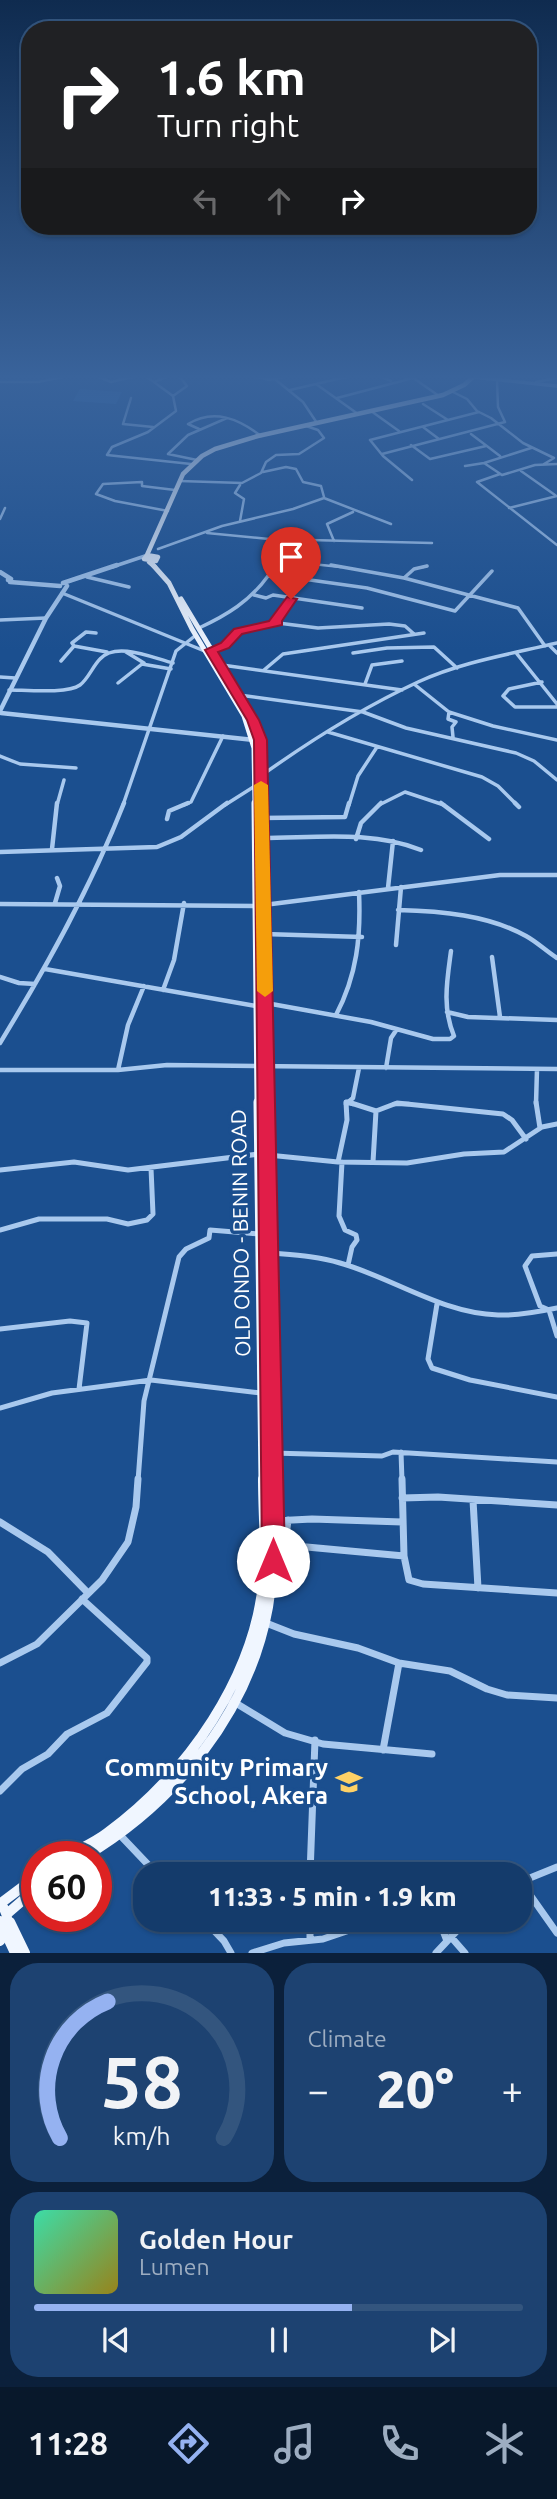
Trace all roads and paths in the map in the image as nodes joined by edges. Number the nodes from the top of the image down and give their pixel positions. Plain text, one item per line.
1 (188, 468) edge
2 (264, 468) edge
3 (281, 468) edge
4 (292, 468) edge
5 (398, 468) edge
6 (491, 468) edge
7 (530, 468) edge
8 (521, 471) junction
9 (263, 472) junction
10 (500, 474) junction
11 (412, 480) dead end
12 (180, 481) junction
13 (241, 484) junction
14 (175, 490) junction
15 (556, 496) edge
16 (324, 498) junction
17 (5, 508) dead end
18 (508, 508) junction
19 (168, 511) junction
20 (356, 511) junction
21 (0, 519) edge
22 (240, 521) junction
23 (391, 524) dead end
24 (206, 532) junction
25 (334, 541) junction
26 (157, 542) junction
27 (432, 543) dead end
28 (557, 545) edge
29 (158, 549) junction
30 (150, 558) junction
31 (427, 566) dead end
32 (492, 571) dead end
33 (0, 573) edge
34 (87, 577) junction
35 (404, 578) junction
36 (296, 579) junction
37 (10, 580) junction
38 (1, 582) edge
39 (63, 585) junction
40 (129, 587) dead end
41 (62, 593) junction
42 (254, 595) junction
43 (471, 596) junction
44 (290, 599) junction
45 (362, 608) dead end
46 (51, 609) junction
47 (46, 618) junction
48 (0, 620) edge
49 (278, 623) junction
50 (197, 632) junction
51 (96, 633) dead end
52 (424, 633) dead end
53 (414, 634) junction
54 (557, 643) edge
55 (182, 644) junction
56 (74, 646) junction
57 (547, 646) junction
58 (208, 651) junction
59 (108, 652) junction
60 (126, 652) junction
61 (353, 653) dead end
62 (557, 653) edge
63 (517, 654) junction
64 (61, 661) dead end
65 (402, 661) dead end
66 (144, 663) junction
67 (173, 663) junction
68 (222, 665) junction
69 (457, 668) junction
70 (171, 669) junction
71 (264, 670) junction
72 (0, 677) edge
73 (15, 678) junction
74 (542, 682) junction
75 (118, 683) dead end
76 (365, 684) junction
77 (414, 684) junction
78 (402, 690) junction
79 (9, 691) junction
80 (239, 695) junction
81 (0, 705) edge
82 (557, 705) edge
83 (363, 712) junction
84 (449, 712) junction
85 (0, 713) edge
86 (32, 716) joint
87 (151, 729) junction
88 (327, 732) junction
89 (220, 736) junction
90 (256, 738) junction
91 (454, 738) junction
92 (557, 740) edge
93 (377, 747) junction
94 (0, 756) edge
95 (76, 768) dead end
96 (64, 780) dead end
97 (557, 780) edge
98 (257, 781) junction
99 (519, 807) dead end
100 (261, 818) junction
101 (167, 819) dead end
102 (262, 838) junction
103 (356, 839) junction
104 (489, 839) dead end
105 (393, 841) junction
106 (105, 847) junction
107 (52, 849) junction
108 (421, 850) dead end
109 (0, 852) edge
110 (557, 875) edge
111 (57, 877) dead end
112 (401, 887) junction
113 (387, 888) junction
114 (359, 892) junction
115 (55, 903) junction
116 (78, 903) junction
117 (184, 903) junction
118 (0, 904) edge
119 (260, 905) junction
120 (398, 910) junction
121 (264, 934) junction
122 (362, 937) junction
123 (396, 945) dead end
124 (450, 951) dead end
125 (492, 957) dead end
126 (557, 958) edge
127 (45, 969) junction
128 (0, 977) edge
129 (35, 984) junction
130 (144, 986) junction
131 (163, 990) junction
132 (266, 1003) junction
133 (257, 1006) junction
134 (447, 1012) junction
135 (336, 1015) junction
136 (500, 1017) junction
137 (557, 1020) edge
138 (397, 1029) junction
139 (1, 1039) edge
140 (267, 1066) junction
141 (257, 1067) junction
142 (359, 1068) junction
143 (386, 1068) junction
144 (537, 1069) junction
145 (557, 1069) edge
146 (0, 1070) edge
147 (118, 1070) junction
148 (346, 1102) junction
149 (376, 1111) junction
150 (557, 1124) edge
151 (540, 1128) junction
152 (526, 1139) junction
153 (264, 1154) junction
154 (340, 1162) junction
155 (373, 1162) junction
156 (151, 1168) junction
157 (0, 1170) edge
158 (0, 1230) edge
159 (264, 1237) junction
160 (270, 1253) junction
161 (557, 1254) edge
162 (348, 1265) junction
163 (436, 1304) junction
164 (557, 1308) edge
165 (549, 1310) junction
166 (0, 1329) edge
167 (557, 1336) edge
168 (152, 1380) junction
169 (265, 1386) junction
170 (79, 1389) junction
171 (557, 1397) edge
172 (0, 1408) edge
173 (401, 1452) junction
174 (272, 1453) junction
175 (557, 1462) edge
176 (402, 1498) junction
177 (472, 1500) junction
178 (557, 1505) edge
179 (288, 1520) junction
180 (273, 1521) junction
181 (0, 1522) edge
182 (402, 1522) junction
183 (404, 1556) junction
184 (478, 1588) junction
185 (88, 1592) junction
186 (557, 1593) edge
187 (82, 1600) junction
188 (265, 1623) junction
189 (0, 1663) edge
190 (399, 1663) junction
191 (557, 1698) edge
192 (233, 1701) junction
193 (315, 1740) junction
194 (383, 1750) junction
195 (432, 1754) dead end
196 (0, 1791) edge
197 (116, 1832) junction
198 (98, 1841) edge
199 (104, 1841) edge
200 (145, 1862) edge
201 (310, 1862) edge
202 (557, 1867) edge
203 (532, 1877) edge
204 (21, 1893) edge
205 (21, 1899) edge
206 (532, 1899) edge
207 (3, 1912) edge
208 (215, 1932) edge
209 (310, 1932) edge
210 (344, 1932) edge
211 (445, 1932) edge
212 (456, 1932) edge
213 (557, 1933) edge
214 (310, 1939) junction
215 (449, 1939) junction
216 (0, 1941) edge
217 (15, 1953) edge
218 (25, 1953) edge
219 (231, 1953) edge
220 (252, 1953) edge
221 (436, 1953) edge
222 (465, 1953) edge

1 - 12 main road
2 - 9 street
3 - 9 street
4 - 16 street
5 - 11 street
6 - 10 street
7 - 8 street
8 - 10 street
8 - 15 street
9 - 13 street
10 - 18 street
12 - 13 street
12 - 14 main road
13 - 22 street
14 - 19 main road
14 - 19 street
15 - 18 street
16 - 20 street
16 - 22 street
17 - 21 street
18 - 28 street
19 - 26 main road
20 - 23 street
20 - 25 street
22 - 24 street
24 - 25 street
24 - 29 street
25 - 27 street
26 - 29 main road
26 - 30 main road
29 - 30 main road
30 - 34 street
30 - 39 street
30 - 50 main road, OLD ONDO - BENIN ROAD
31 - 35 street
32 - 43 street
33 - 37 street
34 - 39 street
34 - 40 street
35 - 36 street
35 - 43 street
36 - 42 street
36 - 43 street
36 - 44 street
37 - 38 street
37 - 39 street
39 - 41 street
39 - 46 street
41 - 46 street
41 - 55 street
42 - 44 street
42 - 50 street
43 - 57 street
44 - 45 street
44 - 49 street
46 - 47 street
47 - 48 street
47 - 73 street
49 - 53 street
49 - 58 street
50 - 55 street
50 - 58 main road, OLD ONDO - BENIN ROAD
51 - 56 street
52 - 53 street
53 - 71 street
54 - 57 street
55 - 58 street
55 - 67 street
56 - 59 street
56 - 64 street
57 - 62 street
57 - 63 street
58 - 68 main road, OLD ONDO - BENIN ROAD
58 - 90 main road, OLD ONDO - BENIN ROAD
59 - 60 street
59 - 79 street
60 - 66 street
60 - 67 street
61 - 69 street
63 - 69 street
63 - 74 street
65 - 76 street
66 - 70 street
66 - 75 street
67 - 70 street
68 - 71 street
68 - 80 main road, OLD ONDO - BENIN ROAD
69 - 77 street
70 - 87 street
71 - 76 street
72 - 73 street
73 - 79 street
74 - 82 street
74 - 82 street
76 - 78 street
77 - 78 street
77 - 84 street
78 - 83 street
79 - 81 street
79 - 85 street
80 - 83 street
80 - 90 main road, OLD ONDO - BENIN ROAD
83 - 88 street
83 - 91 street
84 - 91 street
84 - 92 street
85 - 86 street
86 - 87 street
87 - 89 street
87 - 106 street
88 - 93 street
88 - 98 street
89 - 90 street
89 - 101 street
90 - 98 main road, OLD ONDO - BENIN ROAD
91 - 97 street
93 - 99 street
93 - 100 street
94 - 95 street
96 - 107 street
98 - 100 main road, OLD ONDO - BENIN ROAD
98 - 106 street
98 - 119 main road, OLD ONDO - BENIN ROAD
100 - 102 main road, OLD ONDO - BENIN ROAD
102 - 103 street
102 - 119 main road, OLD ONDO - BENIN ROAD
103 - 104 street
103 - 105 street
105 - 108 street
105 - 113 street
106 - 107 street
106 - 116 street
107 - 109 street
110 - 112 street
111 - 115 street
112 - 113 street
112 - 120 street
113 - 114 street
114 - 119 street
114 - 122 street
115 - 116 street
115 - 118 street
116 - 117 street
116 - 127 street
117 - 119 street
117 - 131 street
119 - 121 main road, OLD ONDO - BENIN ROAD
119 - 133 main road, OLD ONDO - BENIN ROAD
120 - 123 street
120 - 126 street
121 - 122 street
121 - 132 main road, OLD ONDO - BENIN ROAD
122 - 135 street
124 - 134 street
125 - 136 street
127 - 129 street
127 - 130 street
128 - 129 street
129 - 139 street
130 - 131 street
130 - 147 street
131 - 133 street
132 - 135 street
132 - 140 main road, OLD ONDO - BENIN ROAD
133 - 141 main road, OLD ONDO - BENIN ROAD
134 - 136 street
134 - 138 street
135 - 138 street
136 - 137 street
138 - 143 street
140 - 141 street
140 - 142 street
140 - 153 main road, OLD ONDO - BENIN ROAD
141 - 147 street
141 - 153 main road, OLD ONDO - BENIN ROAD
142 - 143 street
142 - 148 street
143 - 144 street
144 - 145 street
144 - 151 street
146 - 147 street
148 - 149 street
148 - 154 street
149 - 152 street
149 - 155 street
150 - 151 street
151 - 152 street
152 - 155 street
153 - 154 street
153 - 156 street
153 - 159 main road, OLD ONDO - BENIN ROAD
153 - 159 main road, OLD ONDO - BENIN ROAD
154 - 155 street
154 - 162 street
156 - 157 street
156 - 158 street
159 - 160 main road, OLD ONDO - BENIN ROAD
159 - 168 street
159 - 169 main road, OLD ONDO - BENIN ROAD
160 - 162 street
160 - 169 main road, OLD ONDO - BENIN ROAD
161 - 165 street
162 - 163 street
163 - 165 street
163 - 171 street
164 - 165 street
165 - 167 street
166 - 170 street
168 - 169 street
168 - 170 street
168 - 185 street
169 - 174 main road, OLD ONDO - BENIN ROAD
169 - 197 main road, OLD ONDO - BENIN ROAD
170 - 172 street
173 - 174 street
173 - 175 street
173 - 176 street
174 - 180 main road, OLD ONDO - BENIN ROAD
176 - 177 street
176 - 182 street
177 - 178 street
177 - 184 street
179 - 180 street
179 - 182 street
179 - 183 street
180 - 188 main road, OLD ONDO - BENIN ROAD
181 - 185 street
182 - 183 street
183 - 184 street
184 - 186 street
185 - 187 street
187 - 189 street
187 - 196 street
188 - 190 street
188 - 192 main road, OLD ONDO - BENIN ROAD
190 - 191 street
190 - 194 street
192 - 193 street
192 - 197 main road, OLD ONDO - BENIN ROAD
193 - 194 street
193 - 201 street
194 - 195 street
197 - 198 main road, OLD ONDO - BENIN ROAD
197 - 199 main road, OLD ONDO - BENIN ROAD
197 - 200 street
202 - 203 street
204 - 207 main road
205 - 207 main road
206 - 213 street
207 - 216 main road
207 - 217 main road, bridge
207 - 218 main road
208 - 219 street
209 - 214 street
210 - 214 street
211 - 215 street
212 - 215 street
214 - 220 street
215 - 221 street
215 - 222 street

